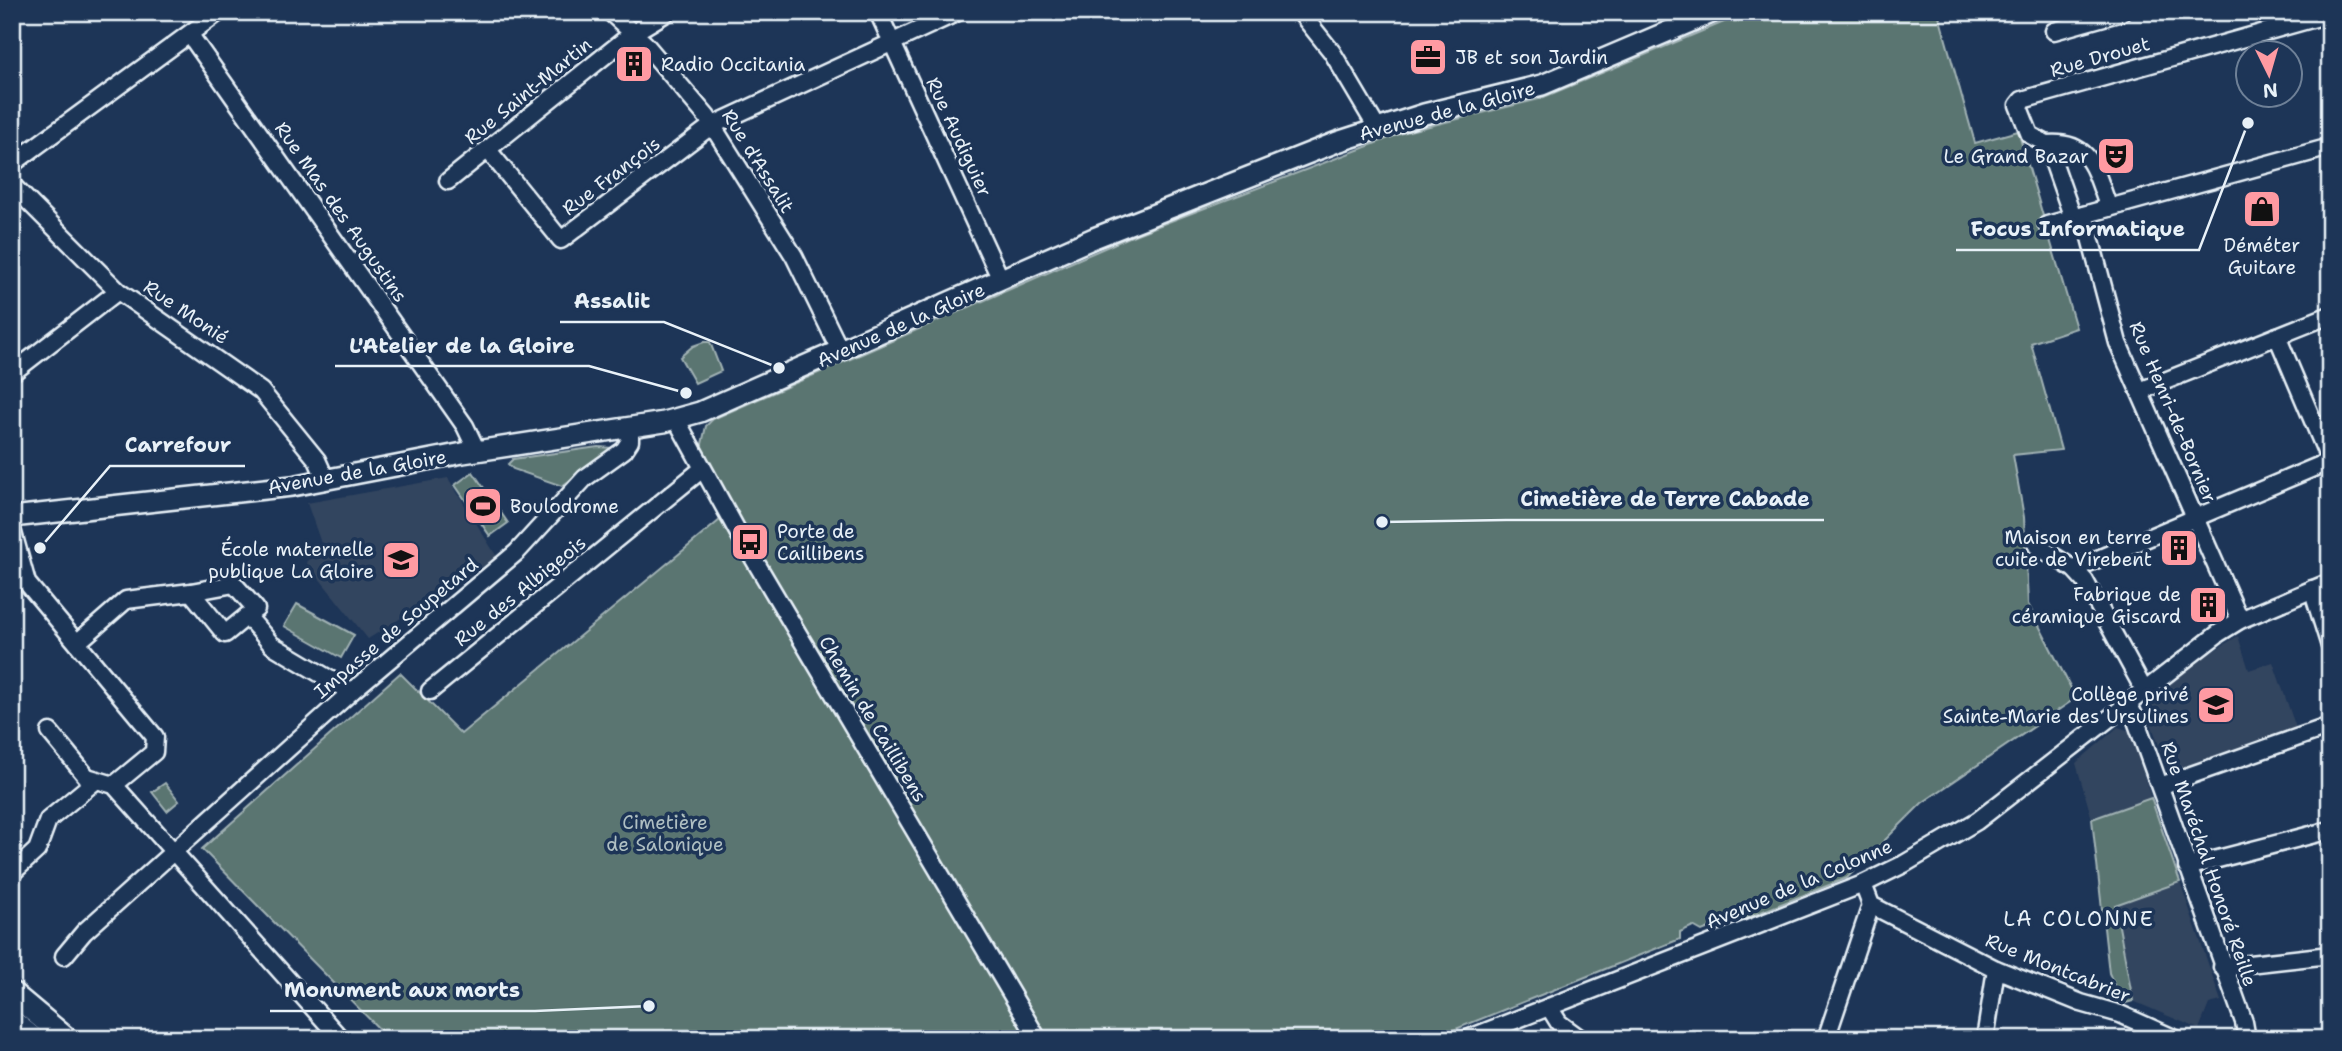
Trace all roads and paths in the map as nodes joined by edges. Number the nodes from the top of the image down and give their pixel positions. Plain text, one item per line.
1 (219, 12) edge
2 (610, 12) edge
3 (668, 12) edge
4 (878, 12) edge
5 (958, 12) edge
6 (1300, 12) edge
7 (1714, 12) edge
8 (2122, 12) edge
9 (2327, 18) edge
10 (2054, 31) dead end
11 (633, 33) junction
12 (190, 35) junction
13 (892, 42) junction
14 (711, 126) junction
15 (1377, 128) junction
16 (2047, 144) junction
17 (2330, 147) edge
18 (488, 150) junction
19 (12, 164) edge
20 (448, 181) dead end
21 (12, 186) edge
22 (2109, 208) junction
23 (2078, 216) junction
24 (2047, 225) dead end
25 (1001, 280) junction
26 (118, 291) junction
27 (2330, 315) edge
28 (2277, 336) junction
29 (841, 352) junction
30 (12, 373) edge
31 (2140, 391) junction
32 (676, 419) junction
33 (630, 427) junction
34 (477, 451) junction
35 (2330, 461) edge
36 (701, 470) junction
37 (326, 480) junction
38 (12, 517) edge
39 (2195, 518) junction
40 (12, 529) edge
41 (2037, 546) dead end
42 (15, 559) edge
43 (2074, 569) junction
44 (2330, 582) edge
45 (2312, 589) junction
46 (191, 592) junction
47 (247, 616) junction
48 (2240, 620) junction
49 (78, 642) junction
50 (2330, 646) edge
51 (2144, 690) junction
52 (430, 691) dead end
53 (351, 692) junction
54 (2128, 704) junction
55 (2330, 726) edge
56 (50, 732) dead end
57 (94, 782) junction
58 (114, 785) junction
59 (2160, 786) junction
60 (2330, 830) edge
61 (172, 853) junction
62 (2188, 867) junction
63 (12, 873) edge
64 (1863, 884) junction
65 (1871, 905) junction
66 (2330, 955) edge
67 (64, 956) dead end
68 (2222, 967) junction
69 (1996, 969) junction
70 (12, 993) edge
71 (1549, 1007) junction
72 (12, 1021) edge
73 (34, 1039) edge
74 (67, 1039) edge
75 (341, 1039) edge
76 (1038, 1039) edge
77 (1467, 1039) edge
78 (1581, 1039) edge
79 (1826, 1039) edge
80 (1984, 1039) edge
81 (2176, 1039) edge
82 (2247, 1039) edge

1 - 12 street
2 - 11 street, Rue d'Assalit
3 - 11 street, Rue Saint-Martin
4 - 13 street, Rue Audiguier
5 - 13 street
6 - 15 street
7 - 15 street, Avenue de la Gloire
8 - 10 street
9 - 16 street, Rue Drouet
11 - 14 street, Rue d'Assalit
11 - 18 street, Rue Saint-Martin
12 - 19 street
12 - 34 street, Rue Mas des Augustins
13 - 14 street
13 - 25 street, Rue Audiguier
14 - 18 street, Rue François
14 - 29 street, Rue d'Assalit
15 - 25 street, Avenue de la Gloire
16 - 22 street
16 - 23 street, Rue Drouet
17 - 22 street
18 - 20 street, Rue Saint-Martin
21 - 26 street, Rue Monié
22 - 23 street
23 - 24 street
23 - 31 street, Rue Henri-de-Bornier
25 - 29 street, Avenue de la Gloire
26 - 30 street
26 - 37 street, Rue Monié
27 - 28 street
28 - 31 street
28 - 35 street
29 - 32 street, Avenue de la Gloire
31 - 39 street, Rue Henri-de-Bornier
32 - 33 street, Avenue de la Gloire
32 - 36 street, Chemin de Caillibens
33 - 34 street, Avenue de la Gloire
33 - 53 street, Impasse de Soupetard
34 - 37 street, Avenue de la Gloire
35 - 39 street
36 - 52 street, Rue des Albigeois
36 - 76 street, Chemin de Caillibens
37 - 38 street, Avenue de la Gloire
39 - 43 street
39 - 48 street, Rue Henri-de-Bornier
40 - 42 street
41 - 43 street
42 - 49 street
43 - 51 street
44 - 45 street, Avenue de la Colonne
45 - 48 street, Avenue de la Colonne
45 - 50 street
46 - 47 street
46 - 47 street
46 - 49 street
47 - 53 street
48 - 51 street, Avenue de la Colonne
49 - 58 street
51 - 54 street, Avenue de la Colonne
53 - 61 street, Impasse de Soupetard
54 - 59 street, Rue Maréchal Honoré Reille
54 - 64 street, Avenue de la Colonne
55 - 59 street
56 - 57 street
57 - 58 street
57 - 63 street
58 - 61 street
59 - 62 street, Rue Maréchal Honoré Reille
60 - 62 street
61 - 67 street, Impasse de Soupetard
61 - 75 street
62 - 68 street, Rue Maréchal Honoré Reille
64 - 65 street
64 - 71 street, Avenue de la Colonne
65 - 69 street, Rue Montcabrier
65 - 79 street
66 - 68 street
68 - 82 street, Rue Maréchal Honoré Reille
69 - 80 street
69 - 81 street, Rue Montcabrier
70 - 74 main road
71 - 77 street, Avenue de la Colonne
71 - 78 street
72 - 73 main road

